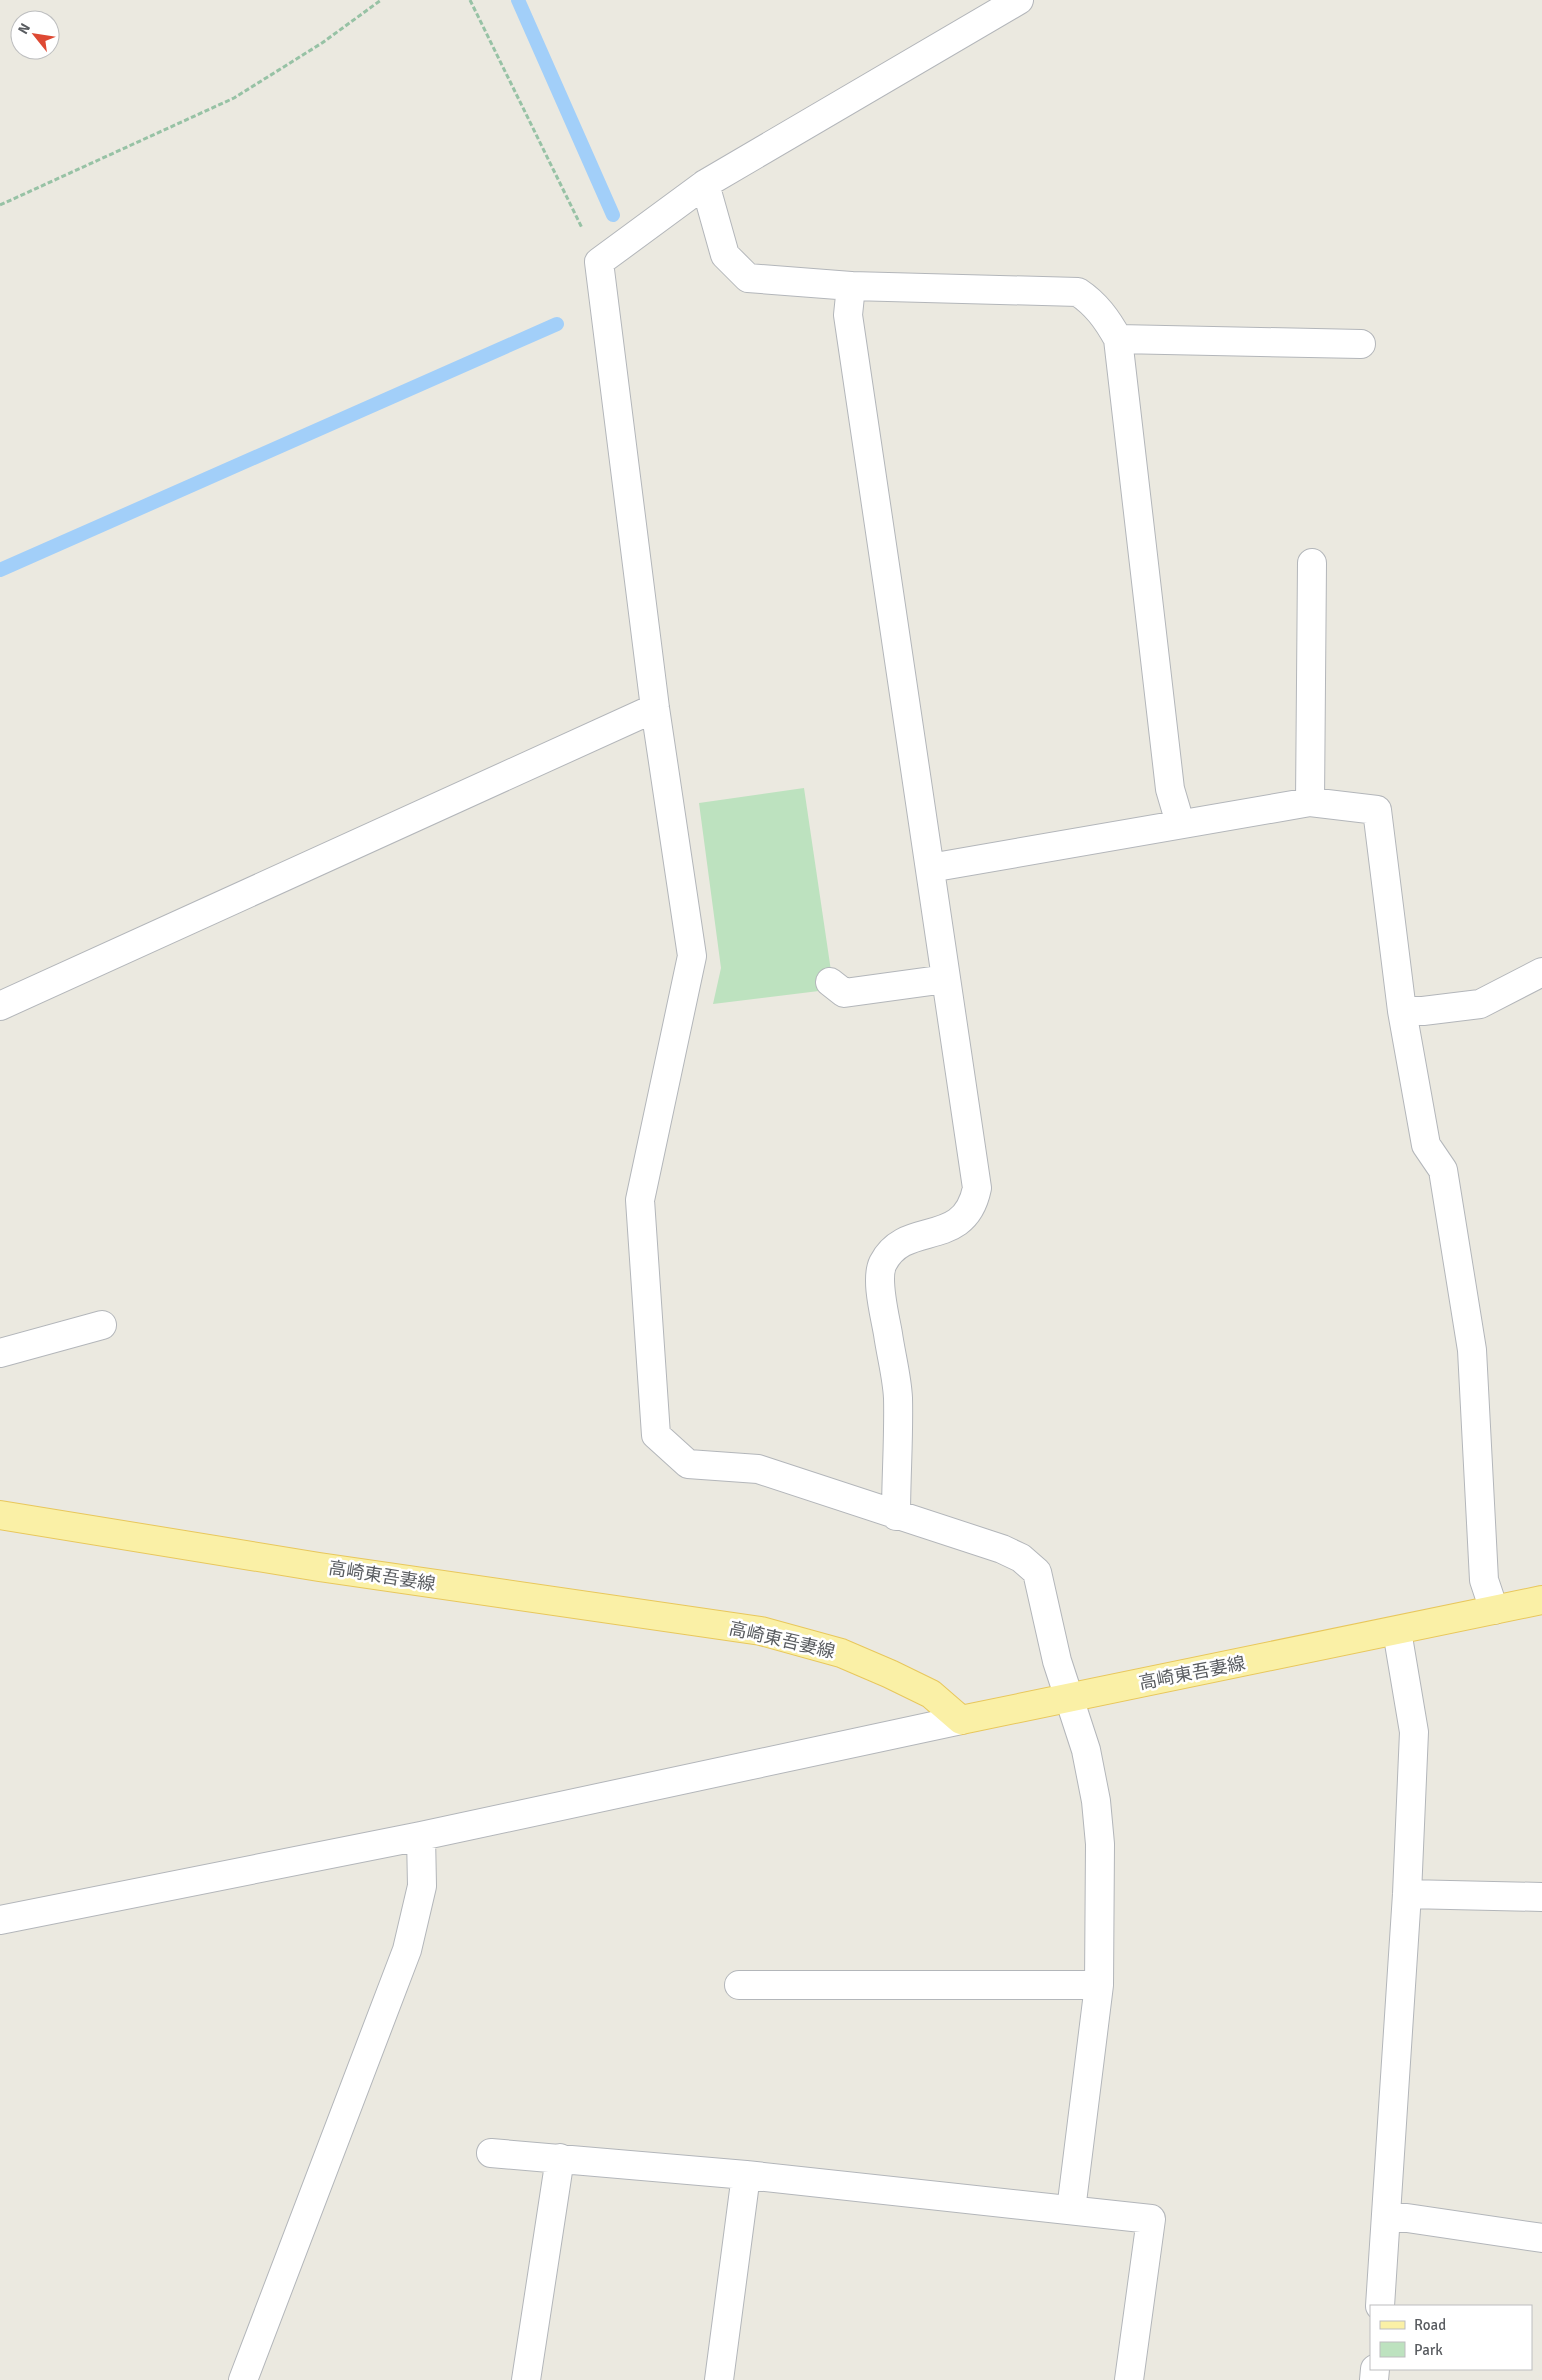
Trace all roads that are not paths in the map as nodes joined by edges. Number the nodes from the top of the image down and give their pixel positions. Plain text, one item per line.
1 (1019, 0) edge
2 (704, 184) junction
3 (851, 286) junction
4 (1118, 339) junction
5 (1361, 344) dead end
6 (1312, 563) dead end
7 (655, 708) junction
8 (1310, 802) junction
9 (1180, 823) junction
10 (930, 868) junction
11 (1542, 972) edge
12 (946, 979) junction
13 (830, 982) dead end
14 (0, 1006) edge
15 (1402, 1010) junction
16 (102, 1325) dead end
17 (0, 1353) edge
18 (0, 1515) edge
19 (896, 1516) junction
20 (1542, 1600) edge
21 (1494, 1610) junction
22 (1397, 1631) junction
23 (1070, 1697) junction
24 (961, 1720) junction
25 (421, 1836) junction
26 (1407, 1894) junction
27 (1542, 1897) edge
28 (0, 1920) edge
29 (739, 1985) dead end
30 (1099, 1985) junction
31 (491, 2153) dead end
32 (560, 2158) junction
33 (746, 2176) junction
34 (1071, 2210) junction
35 (1387, 2218) junction
36 (1542, 2238) edge
37 (1380, 2305) edge
38 (244, 2380) edge
39 (526, 2380) edge
40 (719, 2380) edge
41 (1129, 2380) edge

1 - 2 street
2 - 3 street
2 - 7 street
3 - 4 street
3 - 10 street
4 - 5 street
4 - 9 street
6 - 8 street
7 - 14 street
7 - 19 street
8 - 9 street
8 - 15 street
9 - 10 street
10 - 12 street
11 - 15 street
12 - 13 street
12 - 19 street
15 - 21 street
16 - 17 street
18 - 24 main road, 高崎東吾妻線
19 - 23 street
20 - 21 main road, 高崎東吾妻線
21 - 22 main road, 高崎東吾妻線
22 - 23 main road, 高崎東吾妻線
22 - 26 street
23 - 24 main road, 高崎東吾妻線
23 - 30 street
24 - 25 street
25 - 28 street
25 - 38 street
26 - 27 street
26 - 35 street
29 - 30 street
30 - 34 street
31 - 32 street
32 - 33 street
32 - 39 street
33 - 34 street
33 - 40 street
34 - 41 street
35 - 36 street
35 - 37 street

